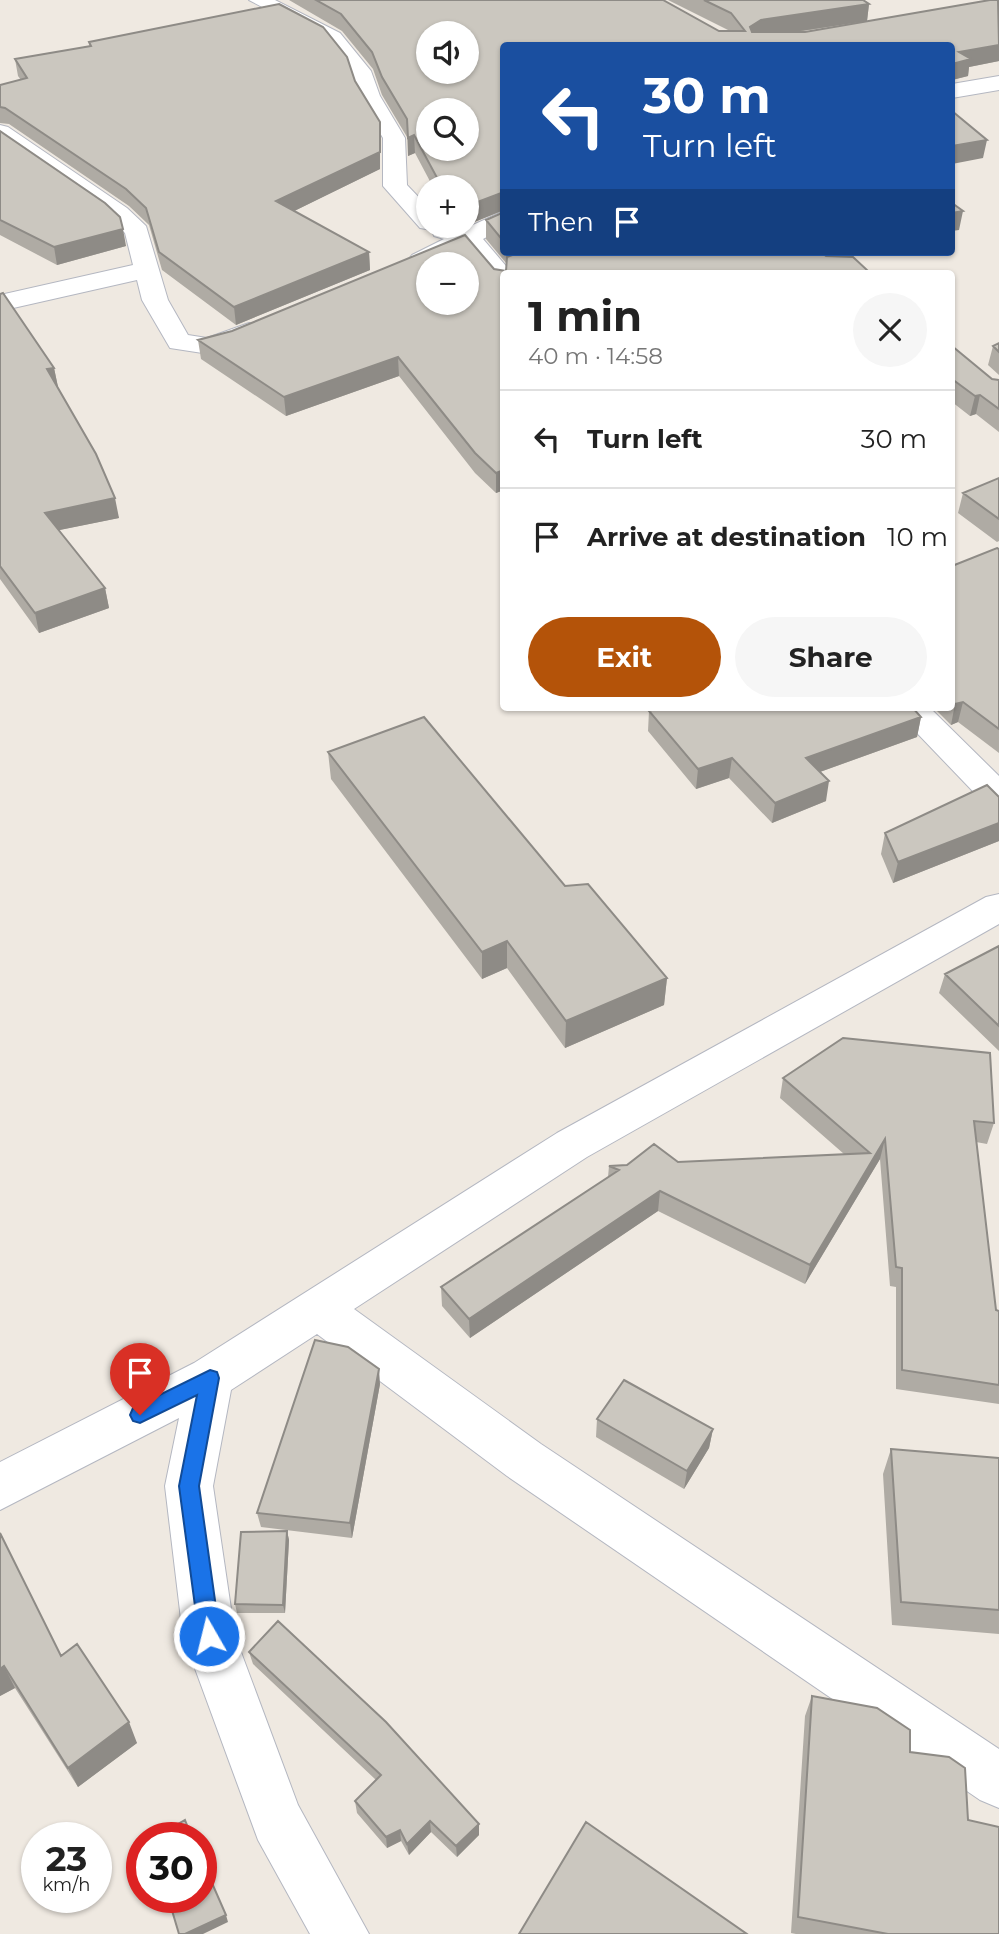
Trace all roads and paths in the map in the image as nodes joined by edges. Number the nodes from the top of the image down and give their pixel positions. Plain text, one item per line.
1 (259, 0) edge
2 (999, 83) edge
3 (955, 90) edge
4 (0, 132) edge
5 (416, 209) edge
6 (500, 220) edge
7 (479, 231) edge
8 (466, 238) edge
9 (469, 238) edge
10 (147, 270) junction
11 (396, 271) edge
12 (500, 275) edge
13 (0, 303) edge
14 (271, 321) edge
15 (913, 711) edge
16 (999, 797) edge
17 (999, 907) edge
18 (318, 1309) junction
19 (210, 1378) junction
20 (0, 1488) edge
21 (999, 1781) edge
22 (341, 1934) edge

1 - 5 street
2 - 3 street
4 - 10 street
6 - 7 street
8 - 11 street
9 - 12 street
10 - 13 street
10 - 14 street
15 - 16 street
17 - 18 street
18 - 19 street
18 - 21 street
19 - 20 street
19 - 22 street

